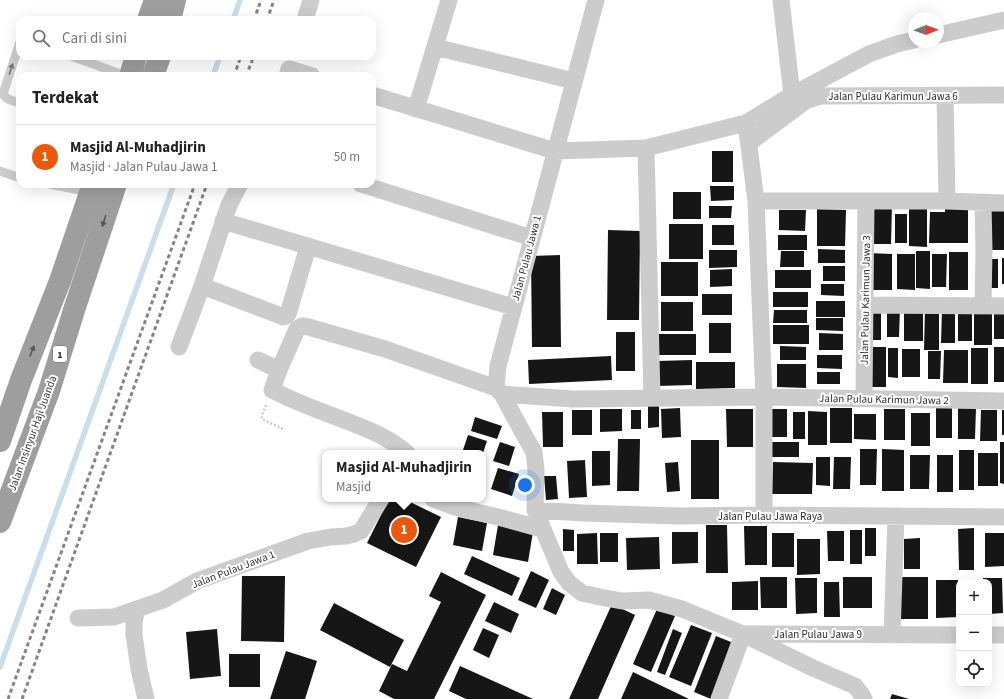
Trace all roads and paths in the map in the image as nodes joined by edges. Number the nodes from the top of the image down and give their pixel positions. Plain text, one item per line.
1 (155, 0) edge
2 (175, 0) edge
3 (311, 0) edge
4 (449, 0) edge
5 (596, 0) edge
6 (781, 0) edge
7 (149, 16) edge
8 (171, 16) edge
9 (307, 16) edge
10 (1004, 20) edge
11 (944, 33) edge
12 (908, 41) edge
13 (435, 47) junction
14 (16, 55) edge
15 (82, 60) edge
16 (135, 60) edge
17 (159, 60) edge
18 (290, 67) edge
19 (115, 72) edge
20 (131, 72) edge
21 (154, 72) edge
22 (302, 72) edge
23 (574, 81) junction
24 (792, 95) junction
25 (1004, 95) edge
26 (376, 96) edge
27 (945, 96) junction
28 (16, 102) edge
29 (416, 109) junction
30 (746, 123) junction
31 (749, 142) junction
32 (646, 148) junction
33 (555, 151) junction
34 (0, 171) edge
35 (16, 177) edge
36 (92, 188) edge
37 (115, 188) edge
38 (238, 188) edge
39 (374, 188) edge
40 (756, 201) junction
41 (866, 201) junction
42 (946, 201) junction
43 (983, 203) junction
44 (1004, 203) edge
45 (223, 221) junction
46 (532, 238) junction
47 (308, 247) junction
48 (202, 286) junction
49 (865, 305) junction
50 (983, 306) junction
51 (1004, 306) edge
52 (513, 307) junction
53 (179, 347) dead end
54 (258, 360) dead end
55 (279, 370) junction
56 (21, 380) junction
57 (272, 390) junction
58 (49, 391) junction
59 (499, 391) junction
60 (764, 397) junction
61 (652, 398) junction
62 (864, 398) junction
63 (1004, 401) edge
64 (285, 430) dead end
65 (0, 441) edge
66 (403, 450) edge
67 (378, 502) edge
68 (441, 502) edge
69 (535, 510) junction
70 (764, 515) junction
71 (896, 516) junction
72 (1004, 517) edge
73 (0, 522) edge
74 (542, 529) junction
75 (137, 609) junction
76 (78, 618) dead end
77 (743, 634) junction
78 (892, 635) junction
79 (956, 635) edge
80 (992, 635) edge
81 (1004, 635) edge
82 (146, 699) edge
83 (719, 699) edge
84 (864, 699) edge

1 - 7 highway
2 - 8 highway
3 - 9 street
4 - 13 street
5 - 23 street, Jalan Pulau Jawa 1
6 - 24 street
10 - 11 street
12 - 24 street
13 - 23 street
13 - 29 street
28 -> 14 lane
15 - 19 lane
16 - 20 highway
17 - 21 highway
18 - 22 street
23 - 33 street, Jalan Pulau Jawa 1
24 - 30 street
25 - 27 street, Jalan Pulau Karimun Jawa 6
26 - 29 street
27 - 31 street, Jalan Pulau Karimun Jawa 6
27 - 42 street
29 - 33 street
30 - 31 street
30 - 32 street
31 - 40 street
32 - 33 street
32 - 61 street
33 - 46 street, Jalan Pulau Jawa 1
34 - 35 lane
56 -> 36 highway
37 -> 58 highway, Jalan Insinyur Haji Juanda / 1
38 - 45 street
39 - 46 street
40 - 41 street
40 - 60 street
41 - 42 street
41 - 49 street, Jalan Pulau Karimun Jawa 3
42 - 43 street
43 - 44 street
43 - 50 street
45 - 47 street
45 - 48 street
46 - 52 street, Jalan Pulau Jawa 1
47 - 48 street
47 - 52 street
48 - 53 street
49 - 50 street
49 - 62 street, Jalan Pulau Karimun Jawa 3
50 - 51 street
52 - 59 street, Jalan Pulau Jawa 1
54 - 55 street
55 - 57 street, Jalan Pulau Karimun Jawa 2
55 - 59 street, Jalan Pulau Karimun Jawa 2
56 - 58 highway
56 - 65 highway
57 - 64 path
57 - 66 street
58 - 73 highway, Jalan Insinyur Haji Juanda / 1
59 - 61 street, Jalan Pulau Karimun Jawa 2
59 - 69 street
60 - 61 street, Jalan Pulau Karimun Jawa 2
60 - 62 street, Jalan Pulau Karimun Jawa 2
60 - 70 street
62 - 63 street, Jalan Pulau Karimun Jawa 2
67 - 75 street, Jalan Pulau Jawa 1
68 - 74 street
69 - 70 street, Jalan Pulau Jawa Raya
69 - 74 street
70 - 71 street, Jalan Pulau Jawa Raya
71 - 72 street, Jalan Pulau Jawa Raya
71 - 78 street
74 - 77 street
75 - 76 street, Jalan Pulau Jawa 1
75 - 82 street
77 - 78 street, Jalan Pulau Jawa 9
77 - 83 street
77 - 84 street
78 - 79 street, Jalan Pulau Jawa 9
80 - 81 street

